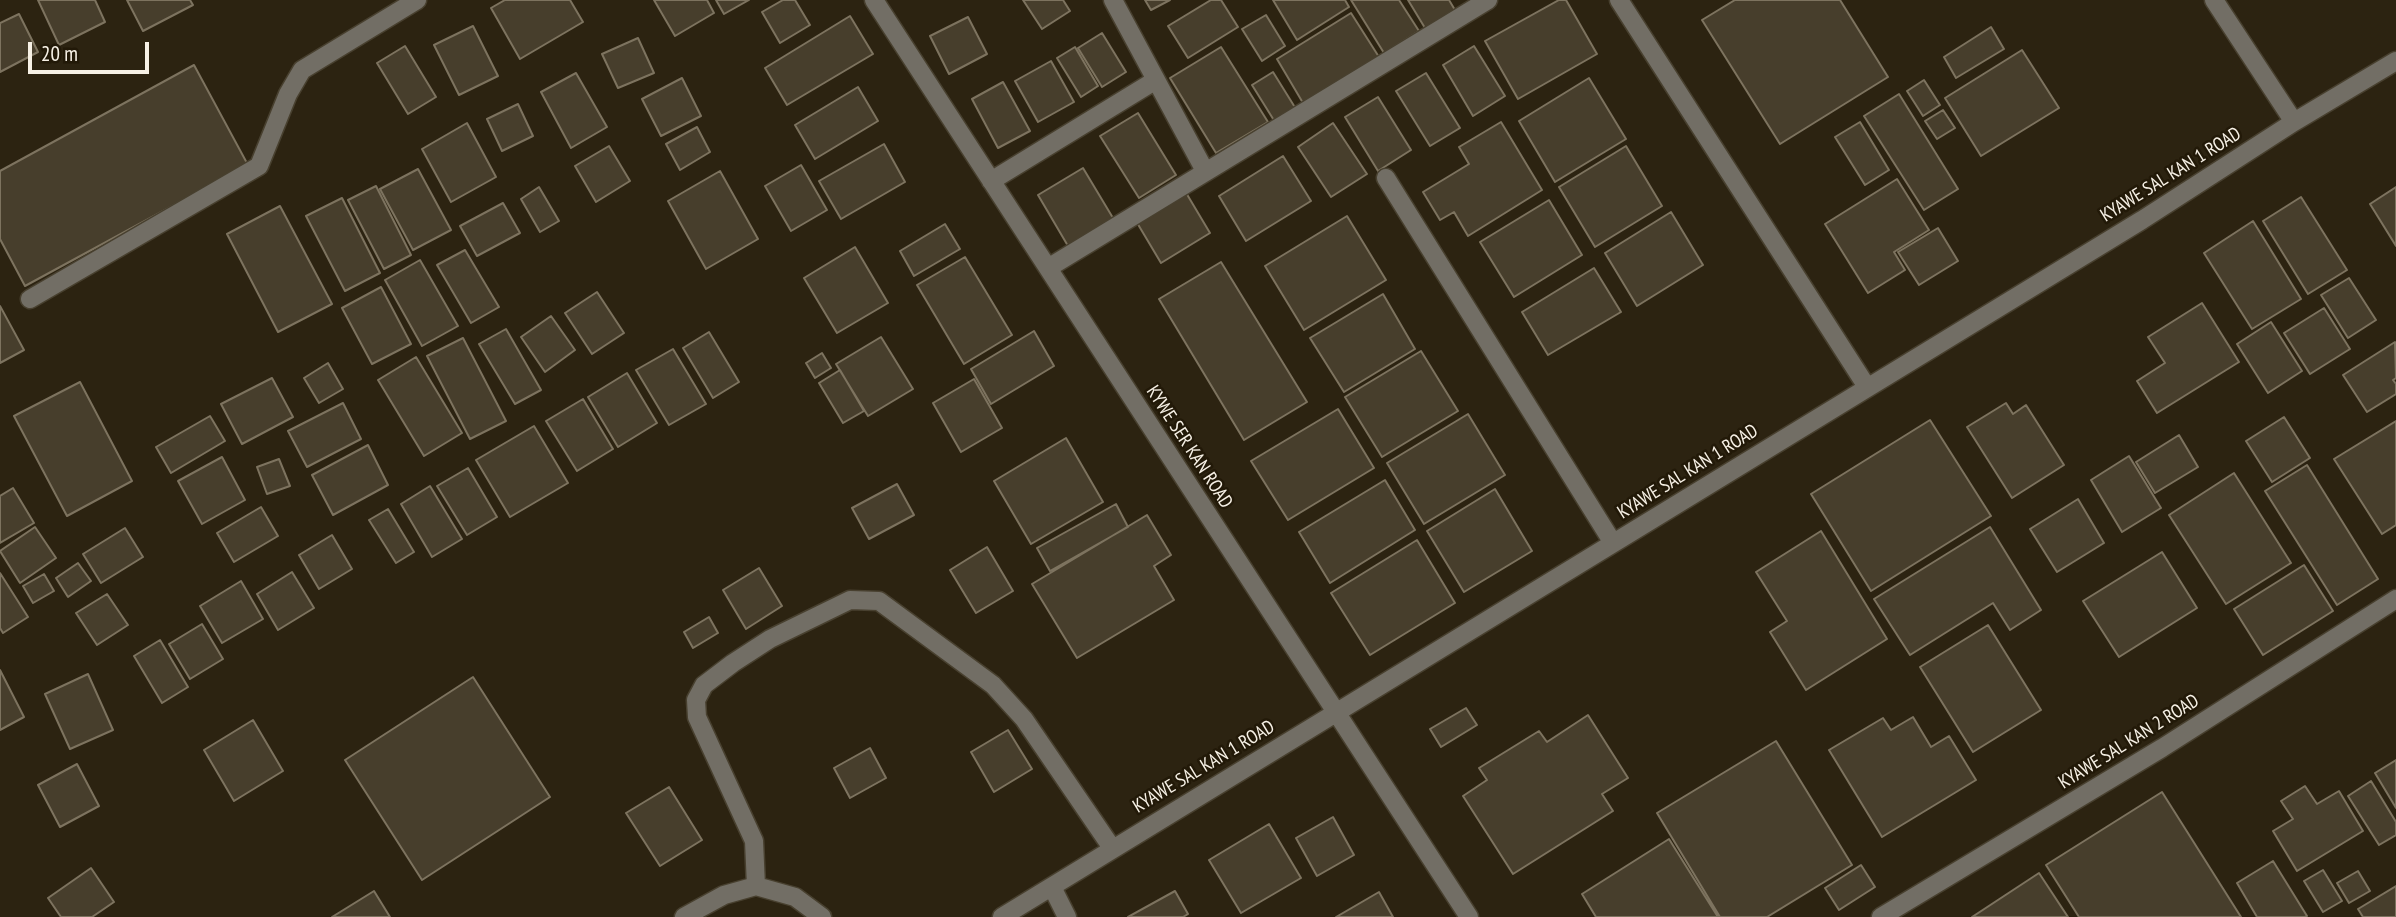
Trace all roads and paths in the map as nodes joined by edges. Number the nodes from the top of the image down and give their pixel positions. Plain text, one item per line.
1 (417, 0) edge
2 (874, 0) edge
3 (1114, 0) edge
4 (1488, 0) edge
5 (1619, 0) edge
6 (2214, 0) edge
7 (2396, 61) edge
8 (1156, 80) junction
9 (2294, 122) junction
10 (1205, 171) junction
11 (1386, 178) dead end
12 (991, 181) junction
13 (1048, 268) junction
14 (30, 299) dead end
15 (1867, 387) junction
16 (1613, 543) junction
17 (2396, 599) edge
18 (1335, 711) junction
19 (1112, 848) junction
20 (756, 886) junction
21 (1052, 887) junction
22 (684, 917) edge
23 (822, 917) edge
24 (1002, 917) edge
25 (1067, 917) edge
26 (1469, 917) edge
27 (1881, 917) edge

1 - 14 street
2 - 12 street, KYWE SER KAN ROAD
3 - 8 street
4 - 10 street
5 - 15 street
6 - 9 street
7 - 9 street, KYAWE SAL KAN 1 ROAD
8 - 10 street
8 - 12 street
9 - 15 street, KYAWE SAL KAN 1 ROAD
10 - 13 street
11 - 16 street
12 - 13 street, KYWE SER KAN ROAD
13 - 18 street, KYWE SER KAN ROAD
15 - 16 street, KYAWE SAL KAN 1 ROAD
16 - 18 street, KYAWE SAL KAN 1 ROAD
17 - 27 street, KYAWE SAL KAN 2 ROAD
18 - 19 street, KYAWE SAL KAN 1 ROAD
18 - 26 street, KYWE SER KAN ROAD
19 - 20 street
19 - 21 street, KYAWE SAL KAN 1 ROAD
20 - 22 street
20 - 23 street
21 - 24 street, KYAWE SAL KAN 1 ROAD
21 - 25 street

